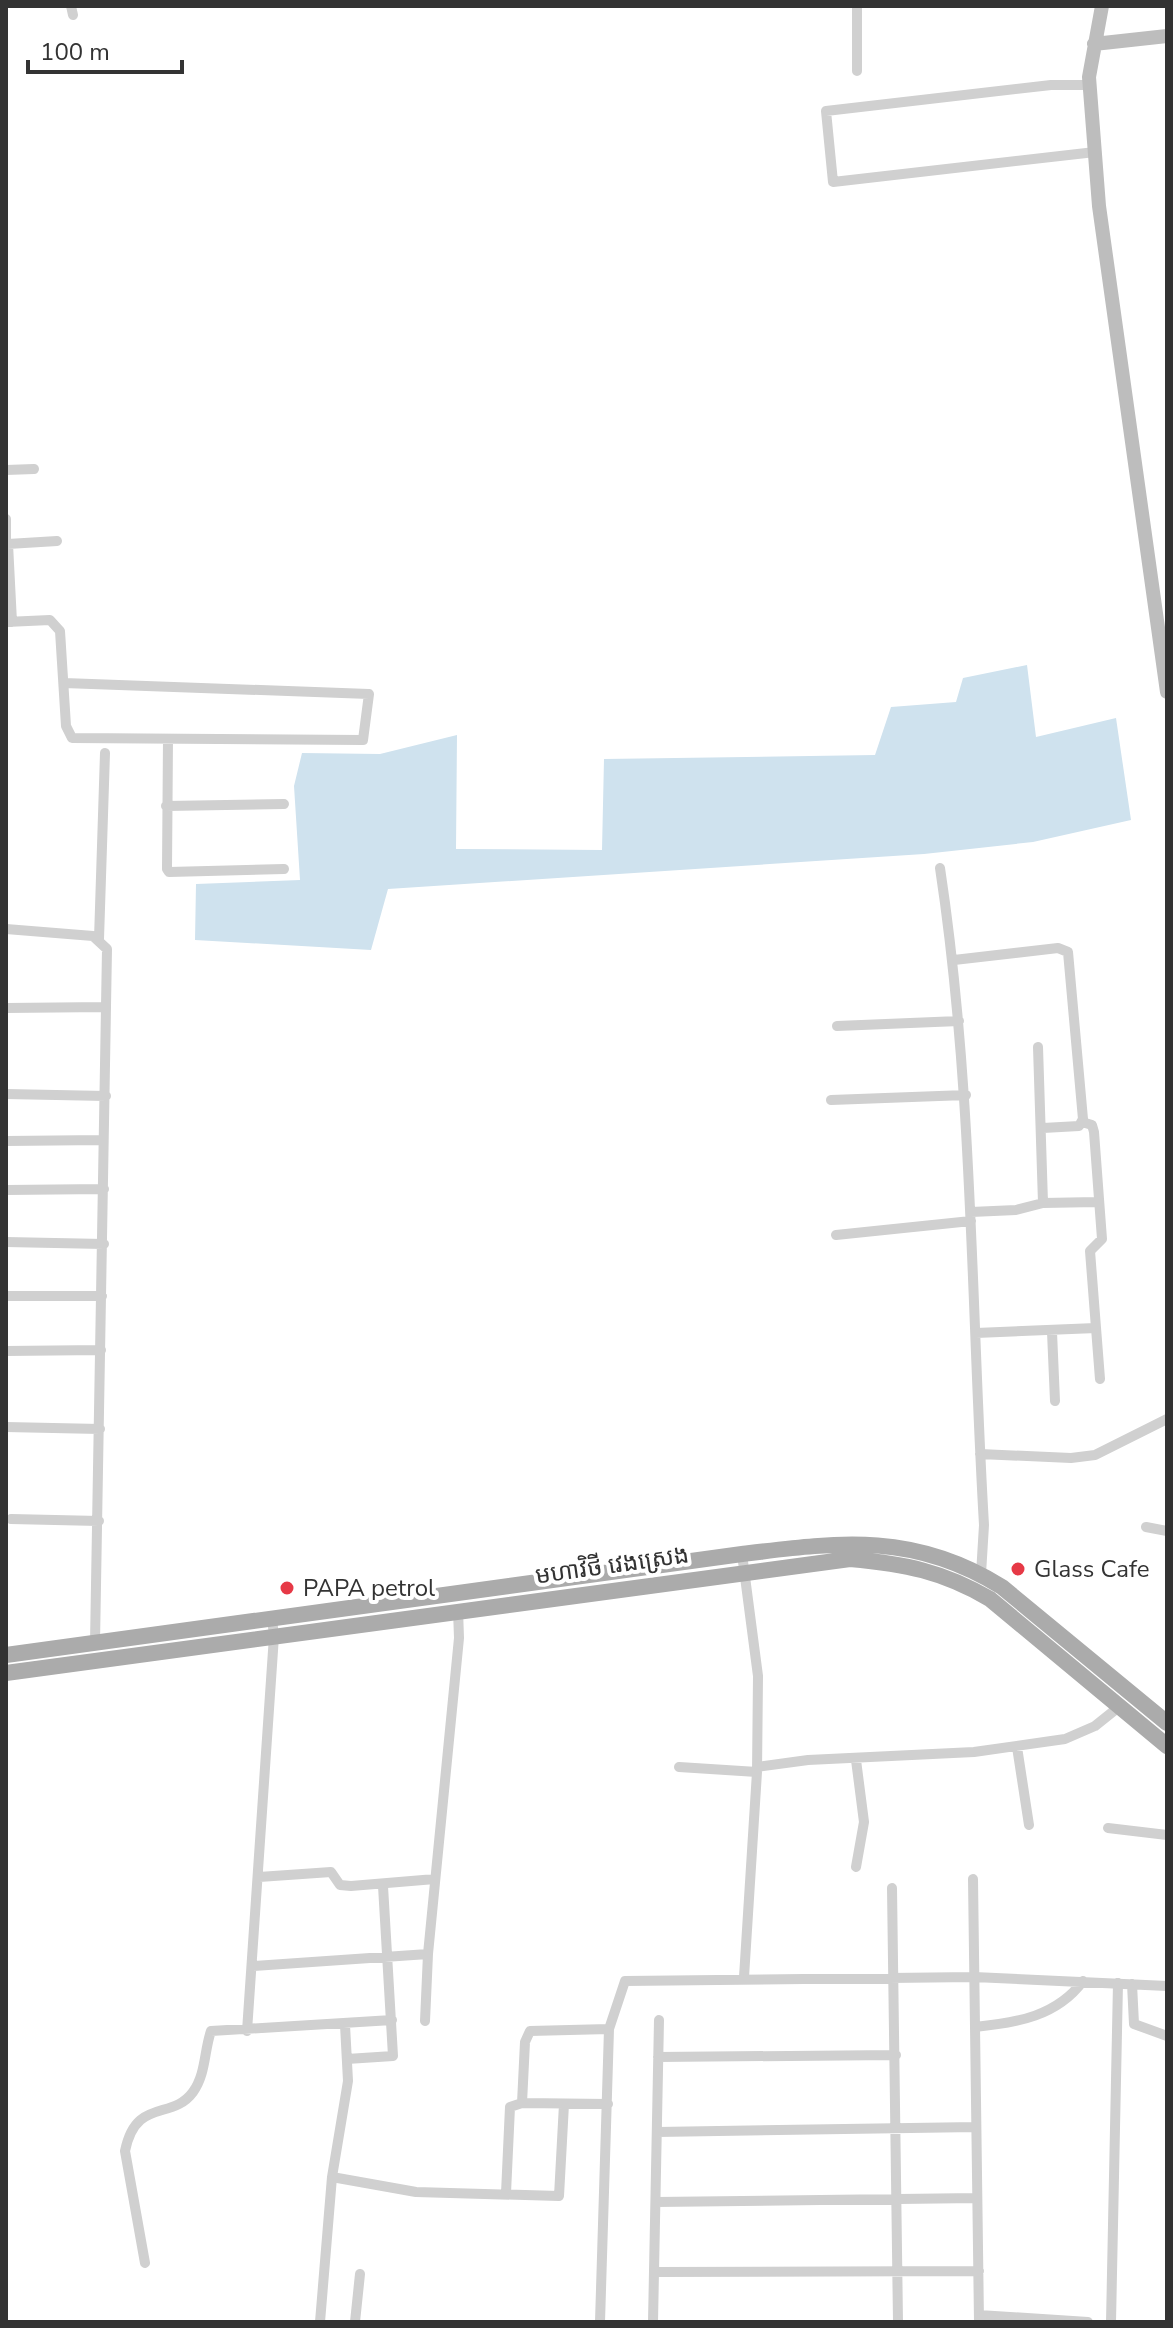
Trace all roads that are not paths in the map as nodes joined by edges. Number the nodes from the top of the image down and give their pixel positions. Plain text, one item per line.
1 (857, 6) edge
2 (1102, 6) edge
3 (1167, 36) edge
4 (1094, 44) junction
5 (857, 71) dead end
6 (1089, 85) junction
7 (1095, 152) junction
8 (34, 469) dead end
9 (6, 470) edge
10 (6, 519) edge
11 (57, 541) dead end
12 (7, 544) edge
13 (9, 622) edge
14 (64, 683) junction
15 (1167, 692) edge
16 (168, 739) junction
17 (105, 753) dead end
18 (284, 804) dead end
19 (166, 806) junction
20 (940, 868) dead end
21 (284, 869) dead end
22 (6, 929) edge
23 (99, 939) junction
24 (954, 960) junction
25 (106, 1007) junction
26 (6, 1008) edge
27 (959, 1021) junction
28 (837, 1026) dead end
29 (1038, 1047) dead end
30 (6, 1094) edge
31 (966, 1095) junction
32 (106, 1096) junction
33 (831, 1100) dead end
34 (1082, 1122) junction
35 (1043, 1128) junction
36 (103, 1140) junction
37 (6, 1141) edge
38 (104, 1189) junction
39 (6, 1190) edge
40 (1097, 1202) junction
41 (1043, 1203) junction
42 (971, 1217) junction
43 (836, 1235) dead end
44 (6, 1242) edge
45 (104, 1244) junction
46 (6, 1296) edge
47 (102, 1296) junction
48 (1096, 1328) junction
49 (1052, 1332) junction
50 (976, 1333) junction
51 (101, 1350) junction
52 (6, 1351) edge
53 (1100, 1379) dead end
54 (1055, 1401) dead end
55 (1167, 1419) edge
56 (6, 1427) edge
57 (100, 1429) junction
58 (980, 1454) junction
59 (11, 1519) dead end
60 (99, 1521) junction
61 (1146, 1527) dead end
62 (1167, 1531) edge
63 (744, 1562) junction
64 (981, 1574) junction
65 (458, 1610) junction
66 (273, 1627) junction
67 (95, 1643) junction
68 (6, 1655) edge
69 (6, 1673) edge
70 (1120, 1706) junction
71 (1167, 1723) edge
72 (1166, 1744) edge
73 (1017, 1747) junction
74 (856, 1760) junction
75 (679, 1767) dead end
76 (757, 1769) junction
77 (1029, 1825) dead end
78 (1108, 1828) dead end
79 (1167, 1835) edge
80 (856, 1867) dead end
81 (259, 1877) junction
82 (435, 1879) junction
83 (973, 1879) dead end
84 (383, 1886) junction
85 (892, 1888) dead end
86 (428, 1954) junction
87 (389, 1955) junction
88 (253, 1966) junction
89 (744, 1977) junction
90 (894, 1977) junction
91 (974, 1977) junction
92 (1083, 1981) junction
93 (1118, 1983) junction
94 (1132, 1984) junction
95 (1167, 1986) edge
96 (392, 2020) junction
97 (659, 2020) dead end
98 (425, 2021) dead end
99 (345, 2025) junction
100 (975, 2027) junction
101 (609, 2029) junction
102 (247, 2031) junction
103 (1167, 2036) edge
104 (896, 2055) junction
105 (658, 2057) junction
106 (347, 2059) junction
107 (522, 2103) junction
108 (564, 2104) junction
109 (608, 2104) junction
110 (976, 2127) junction
111 (895, 2129) junction
112 (657, 2132) junction
113 (332, 2177) junction
114 (506, 2193) junction
115 (977, 2198) junction
116 (896, 2199) junction
117 (656, 2202) junction
118 (145, 2263) dead end
119 (979, 2271) junction
120 (654, 2272) junction
121 (898, 2272) junction
122 (360, 2274) dead end
123 (979, 2318) edge
124 (320, 2322) edge
125 (355, 2322) edge
126 (600, 2322) edge
127 (653, 2322) edge
128 (898, 2322) edge
129 (1088, 2322) edge
130 (1111, 2322) edge

1 - 5 street
2 - 4 street
3 - 4 street
4 - 6 street
6 - 7 street
6 - 7 street
7 - 15 street
8 - 9 street
10 - 12 street
11 - 12 street
12 - 13 street
13 - 14 street
14 - 16 street
14 - 16 street
16 - 19 street
17 - 23 street
18 - 19 street
19 - 21 street
20 - 24 street
22 - 23 street
23 - 25 street
24 - 27 street
24 - 34 street
25 - 26 street
25 - 32 street
27 - 28 street
27 - 31 street
29 - 35 street
30 - 32 street
31 - 33 street
31 - 42 street
32 - 36 street
34 - 35 street
34 - 40 street
35 - 41 street
36 - 37 street
36 - 38 street
38 - 39 street
38 - 45 street
40 - 41 street
40 - 48 street
41 - 42 street
42 - 43 street
42 - 50 street
44 - 45 street
45 - 47 street
46 - 47 street
47 - 51 street
48 - 49 street
48 - 53 street
49 - 50 street
49 - 54 street
50 - 58 street
51 - 52 street
51 - 57 street
55 - 58 street
56 - 57 street
57 - 60 street
58 - 64 street
59 - 60 street
60 - 67 street
61 - 62 street
63 - 64 main road, មហាវិថី វេងស្រេង
63 - 65 main road, មហាវិថី វេងស្រេង
63 - 66 main road, មហាវិថី វេងស្រេង
63 - 70 main road, មហាវិថី វេងស្រេង
63 - 76 street
64 - 71 main road, មហាវិថី វេងស្រេង
65 - 66 main road, មហាវិថី វេងស្រេង
65 - 82 street
66 - 67 main road, មហាវិថី វេងស្រេង
66 - 69 main road, មហាវិថី វេងស្រេង
66 - 81 street
67 - 68 main road, មហាវិថី វេងស្រេង
70 - 72 main road, មហាវិថី វេងស្រេង
70 - 73 street
73 - 74 street
73 - 77 street
74 - 76 street
74 - 80 street
75 - 76 street
76 - 89 street
78 - 79 street
81 - 84 street
81 - 88 street
82 - 84 street
82 - 86 street
83 - 91 street
84 - 87 street
85 - 90 street
86 - 87 street
86 - 98 street
87 - 88 street
87 - 96 street
88 - 102 street
89 - 90 street
89 - 101 street
90 - 91 street
90 - 104 street
91 - 92 street
91 - 100 street
92 - 93 street
92 - 100 street
93 - 94 street
93 - 130 street
94 - 95 street
94 - 103 street
96 - 99 street
96 - 106 street
97 - 105 street
99 - 102 street
99 - 106 street
100 - 110 street
101 - 107 street
101 - 109 street
102 - 118 street
104 - 105 street
104 - 111 street
105 - 112 street
106 - 113 street
107 - 108 street
107 - 114 street
108 - 109 street
108 - 114 street
109 - 126 street
110 - 111 street
110 - 115 street
111 - 112 street
111 - 116 street
112 - 117 street
113 - 114 street
113 - 124 street
115 - 116 street
115 - 119 street
116 - 117 street
116 - 121 street
117 - 120 street
119 - 121 street
119 - 123 street
120 - 121 street
120 - 127 street
121 - 128 street
122 - 125 street
123 - 129 street

